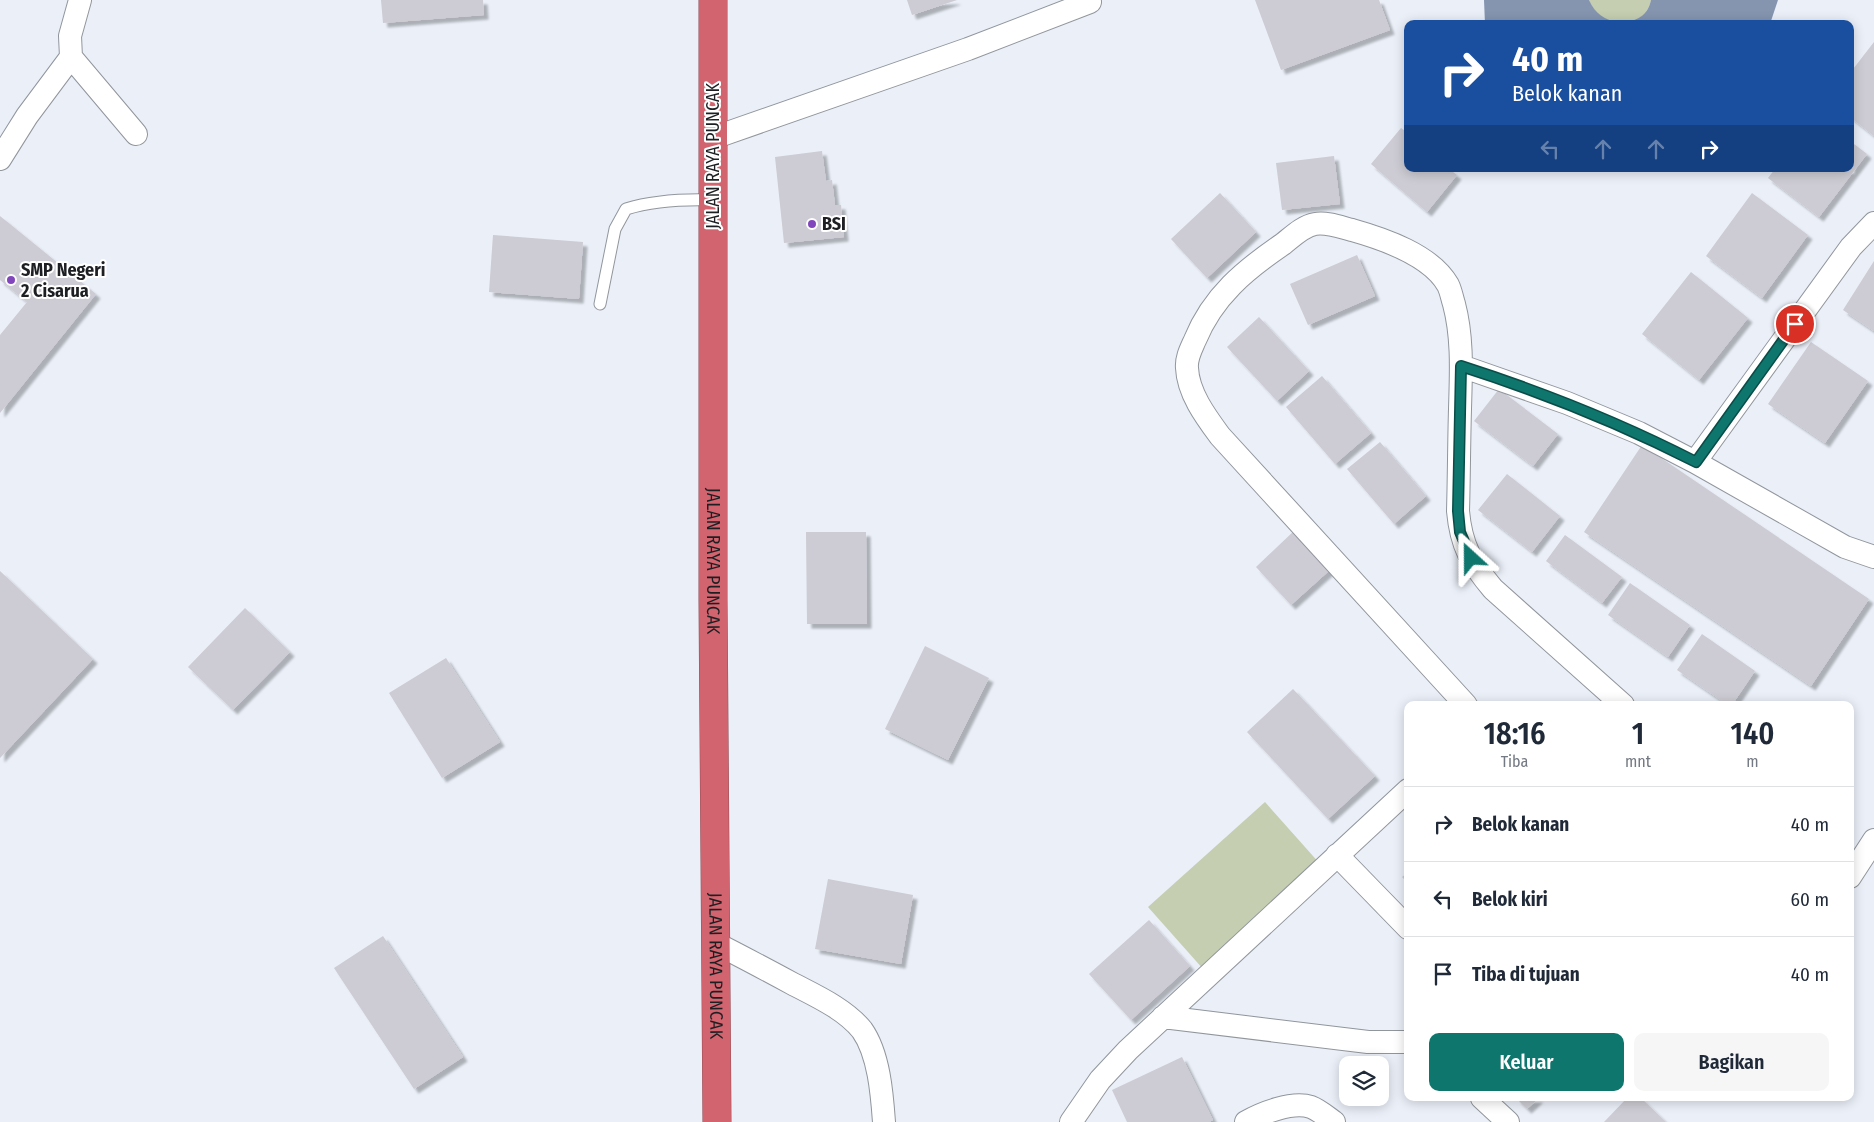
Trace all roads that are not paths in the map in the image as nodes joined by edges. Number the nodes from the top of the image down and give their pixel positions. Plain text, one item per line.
1 (80, 0) edge
2 (713, 0) edge
3 (1092, 1) edge
4 (71, 57) junction
5 (136, 134) dead end
6 (713, 138) junction
7 (0, 159) edge
8 (714, 200) junction
9 (1874, 223) edge
10 (600, 304) dead end
11 (1461, 366) junction
12 (1696, 462) junction
13 (1874, 557) edge
14 (1462, 701) edge
15 (1618, 701) edge
16 (1404, 794) edge
17 (1874, 840) edge
18 (1337, 855) junction
19 (1854, 871) edge
20 (1404, 924) edge
21 (715, 943) junction
22 (1163, 1017) junction
23 (1404, 1042) edge
24 (1485, 1101) edge
25 (717, 1122) edge
26 (884, 1122) edge
27 (1071, 1122) edge
28 (1246, 1122) edge
29 (1334, 1122) edge
30 (1508, 1122) edge

1 - 4 street
2 - 6 highway, JALAN RAYA PUNCAK
3 - 6 street
4 - 5 street
4 - 7 street
6 - 8 highway, JALAN RAYA PUNCAK
8 - 10 lane
8 - 21 highway, JALAN RAYA PUNCAK
9 - 12 street
11 - 12 street
11 - 14 street
11 - 15 street
12 - 13 street
16 - 18 street
17 - 19 street
18 - 20 street
18 - 22 street
21 - 25 highway, JALAN RAYA PUNCAK
21 - 26 street
22 - 23 street
22 - 27 street
24 - 30 street
28 - 29 street

